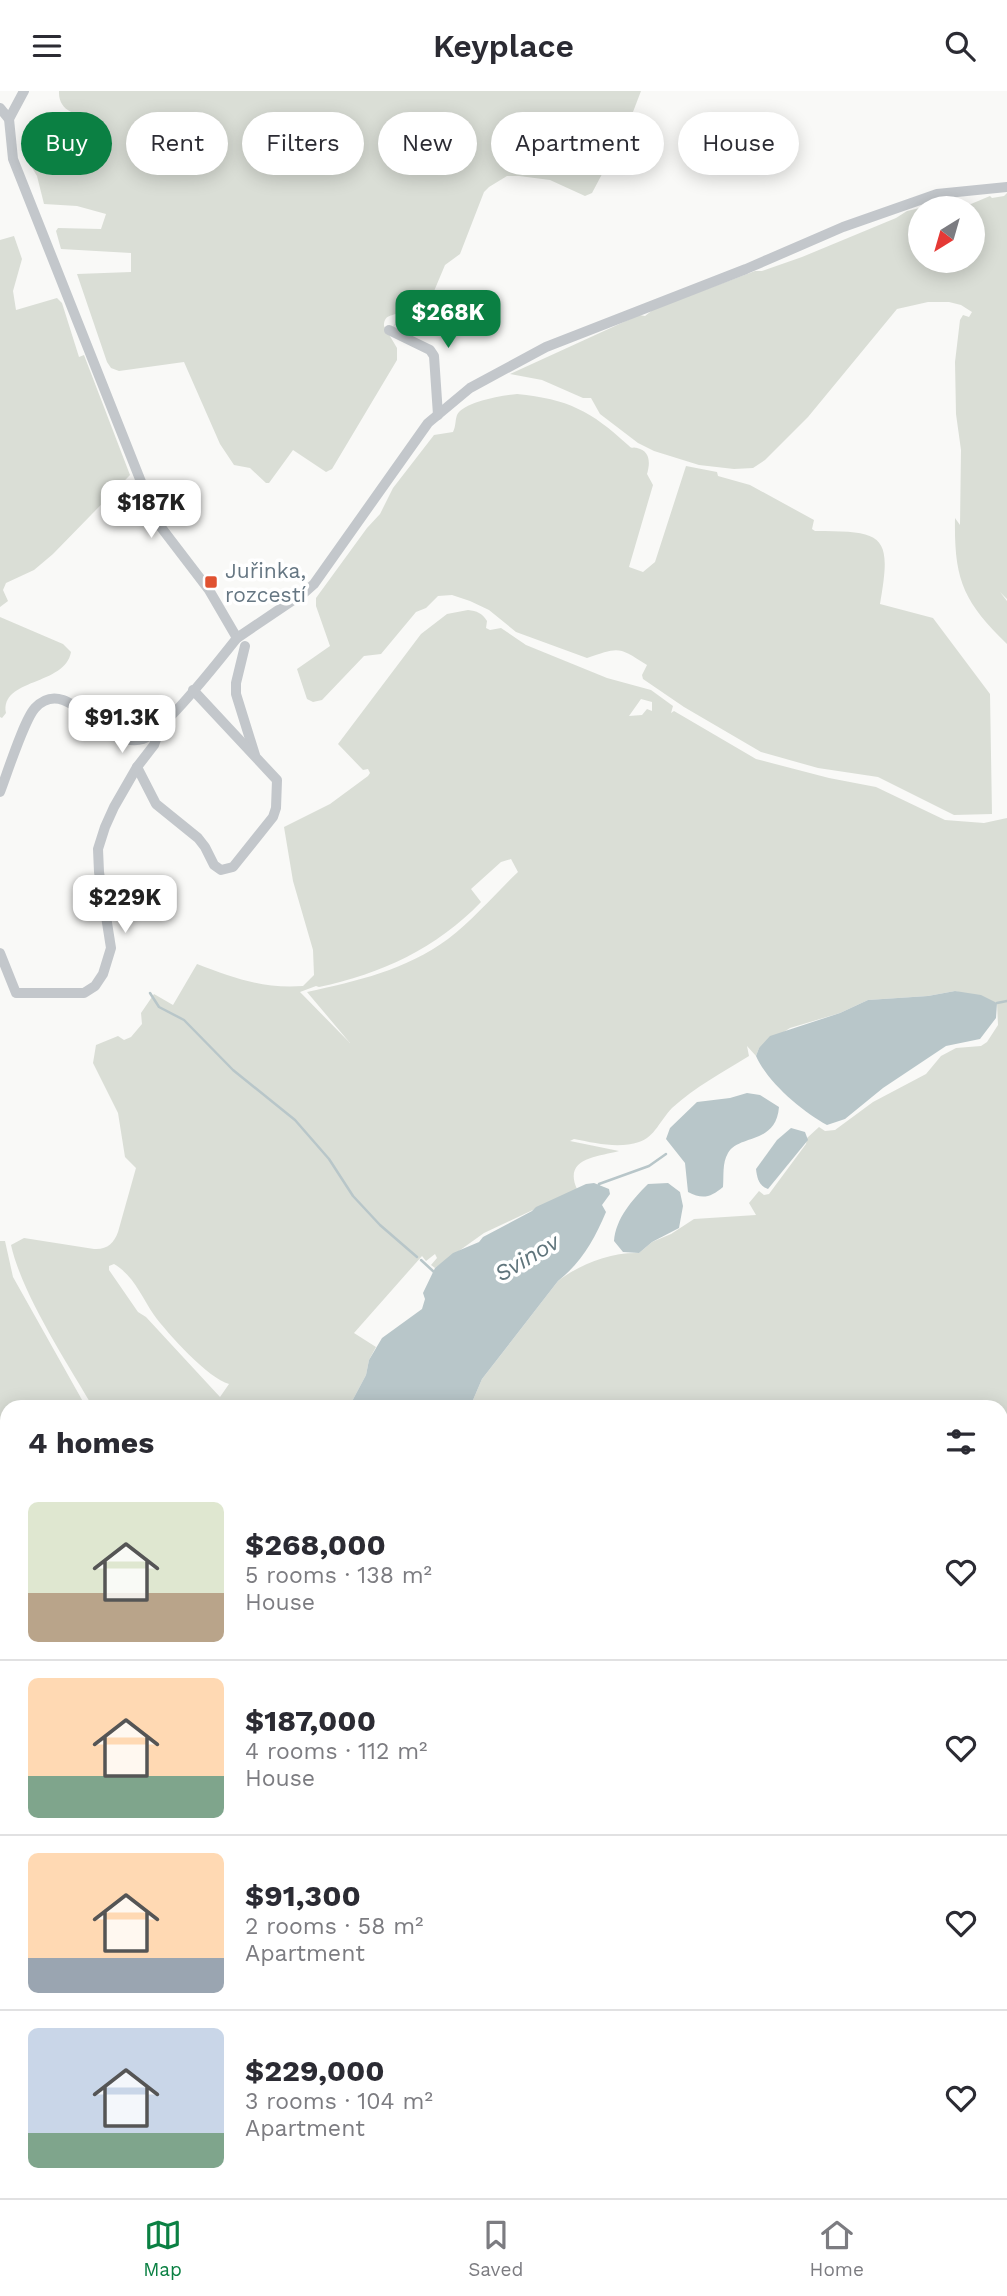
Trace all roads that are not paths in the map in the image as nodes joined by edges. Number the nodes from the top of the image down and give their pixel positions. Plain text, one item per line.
1 (24, 91) edge
2 (0, 108) edge
3 (9, 119) junction
4 (1007, 187) edge
5 (389, 330) dead end
6 (438, 415) junction
7 (241, 642) junction
8 (193, 690) junction
9 (161, 725) junction
10 (256, 756) junction
11 (137, 767) junction
12 (0, 792) edge
13 (0, 953) edge

1 - 3 street
2 - 3 street
3 - 7 street
4 - 6 street
5 - 6 street
6 - 7 street
7 - 8 street
7 - 10 street
8 - 9 street
8 - 10 street
9 - 11 street
9 - 12 street
10 - 11 street
11 - 13 street

